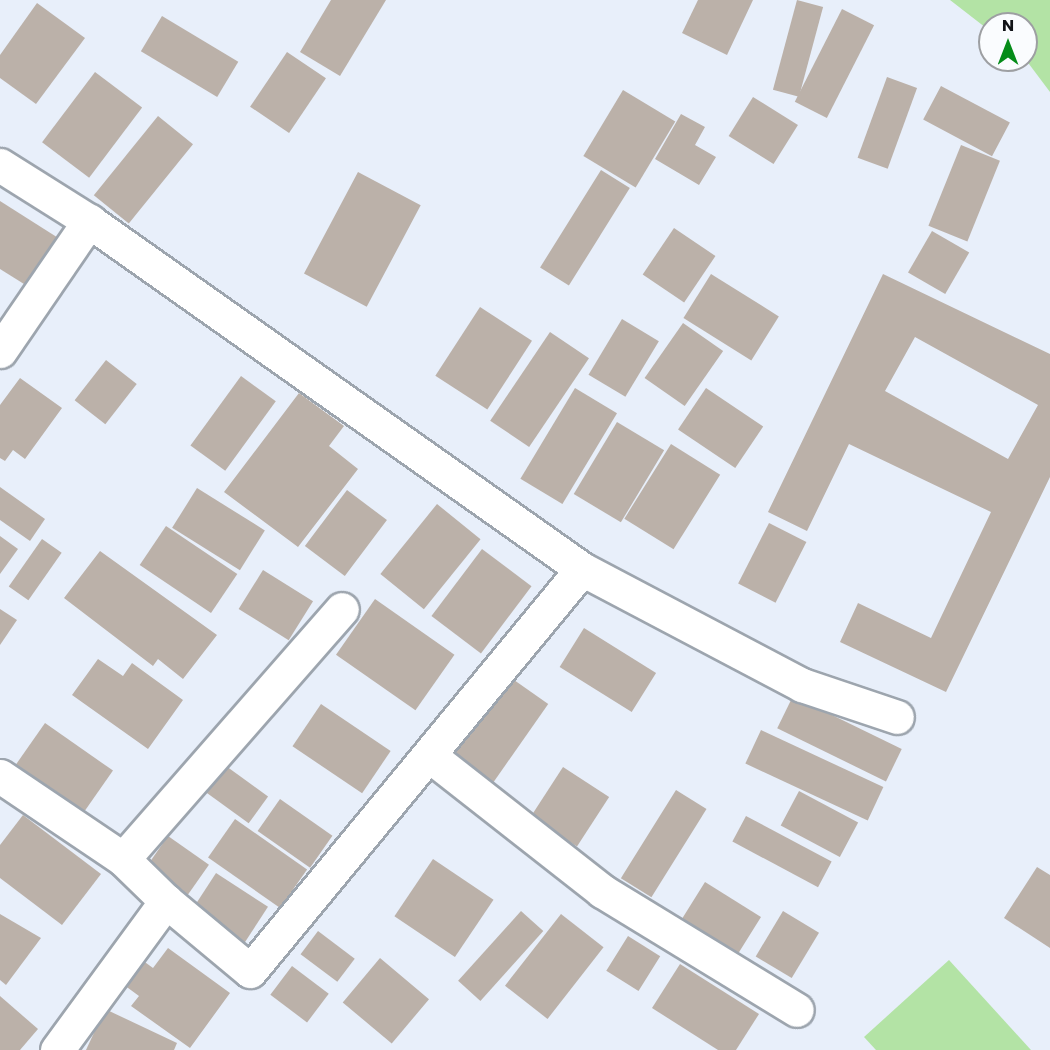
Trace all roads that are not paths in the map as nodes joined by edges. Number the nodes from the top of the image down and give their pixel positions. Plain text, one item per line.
1 (0, 165) edge
2 (89, 221) junction
3 (0, 351) edge
4 (582, 569) junction
5 (342, 609) dead end
6 (897, 717) dead end
7 (430, 756) junction
8 (0, 776) edge
9 (123, 859) junction
10 (166, 901) junction
11 (797, 1010) dead end
12 (57, 1050) edge

1 - 2 street
2 - 3 street
2 - 4 street
4 - 6 street
4 - 7 street
5 - 9 street
7 - 10 street
7 - 11 street
8 - 9 street
9 - 10 street
10 - 12 street

